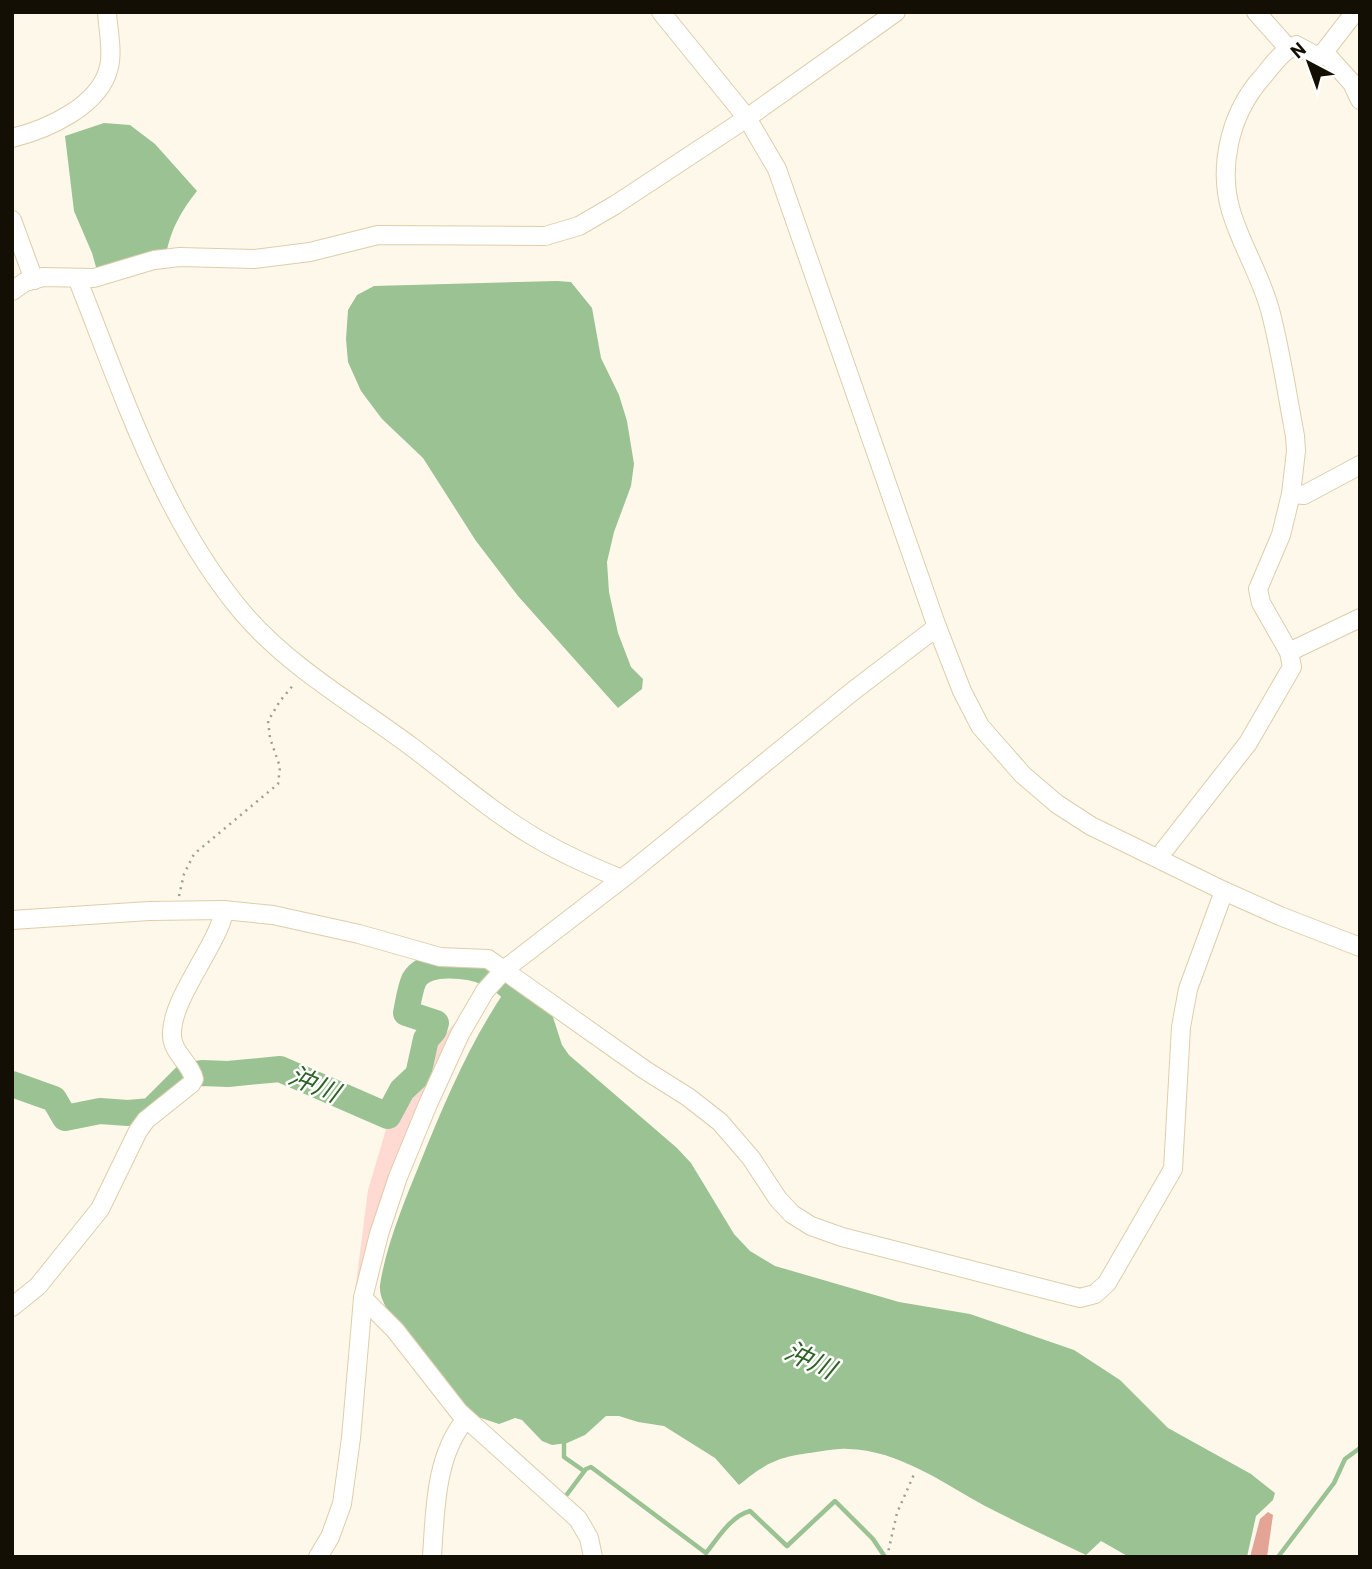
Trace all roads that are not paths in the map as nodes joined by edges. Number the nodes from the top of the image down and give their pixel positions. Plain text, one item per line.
1 (107, 12) edge
2 (661, 12) edge
3 (896, 12) edge
4 (1256, 12) edge
5 (1355, 12) edge
6 (1288, 48) junction
7 (1324, 52) junction
8 (1360, 100) edge
9 (747, 118) junction
10 (12, 138) edge
11 (12, 220) edge
12 (77, 278) junction
13 (34, 280) junction
14 (12, 291) edge
15 (1360, 465) edge
16 (1291, 494) junction
17 (1360, 618) edge
18 (937, 627) junction
19 (1289, 652) junction
20 (1158, 858) junction
21 (621, 879) junction
22 (1224, 891) junction
23 (225, 910) junction
24 (12, 920) edge
25 (1360, 947) edge
26 (505, 969) junction
27 (363, 1297) junction
28 (12, 1307) edge
29 (466, 1419) junction
30 (318, 1557) edge
31 (432, 1557) edge
32 (593, 1557) edge

1 - 10 street
2 - 9 street
3 - 9 street
4 - 6 street
5 - 7 street
6 - 7 street
6 - 16 street
7 - 8 street
9 - 12 street
9 - 18 street
11 - 13 street
12 - 13 street
12 - 21 street
13 - 14 street
15 - 16 street
16 - 19 street
17 - 19 street
18 - 20 street
18 - 21 street
19 - 20 street
20 - 22 street
21 - 26 street
22 - 25 street
22 - 26 street
23 - 24 street
23 - 26 street
23 - 28 street
26 - 27 street
27 - 29 street
27 - 30 street
29 - 31 street
29 - 32 street

